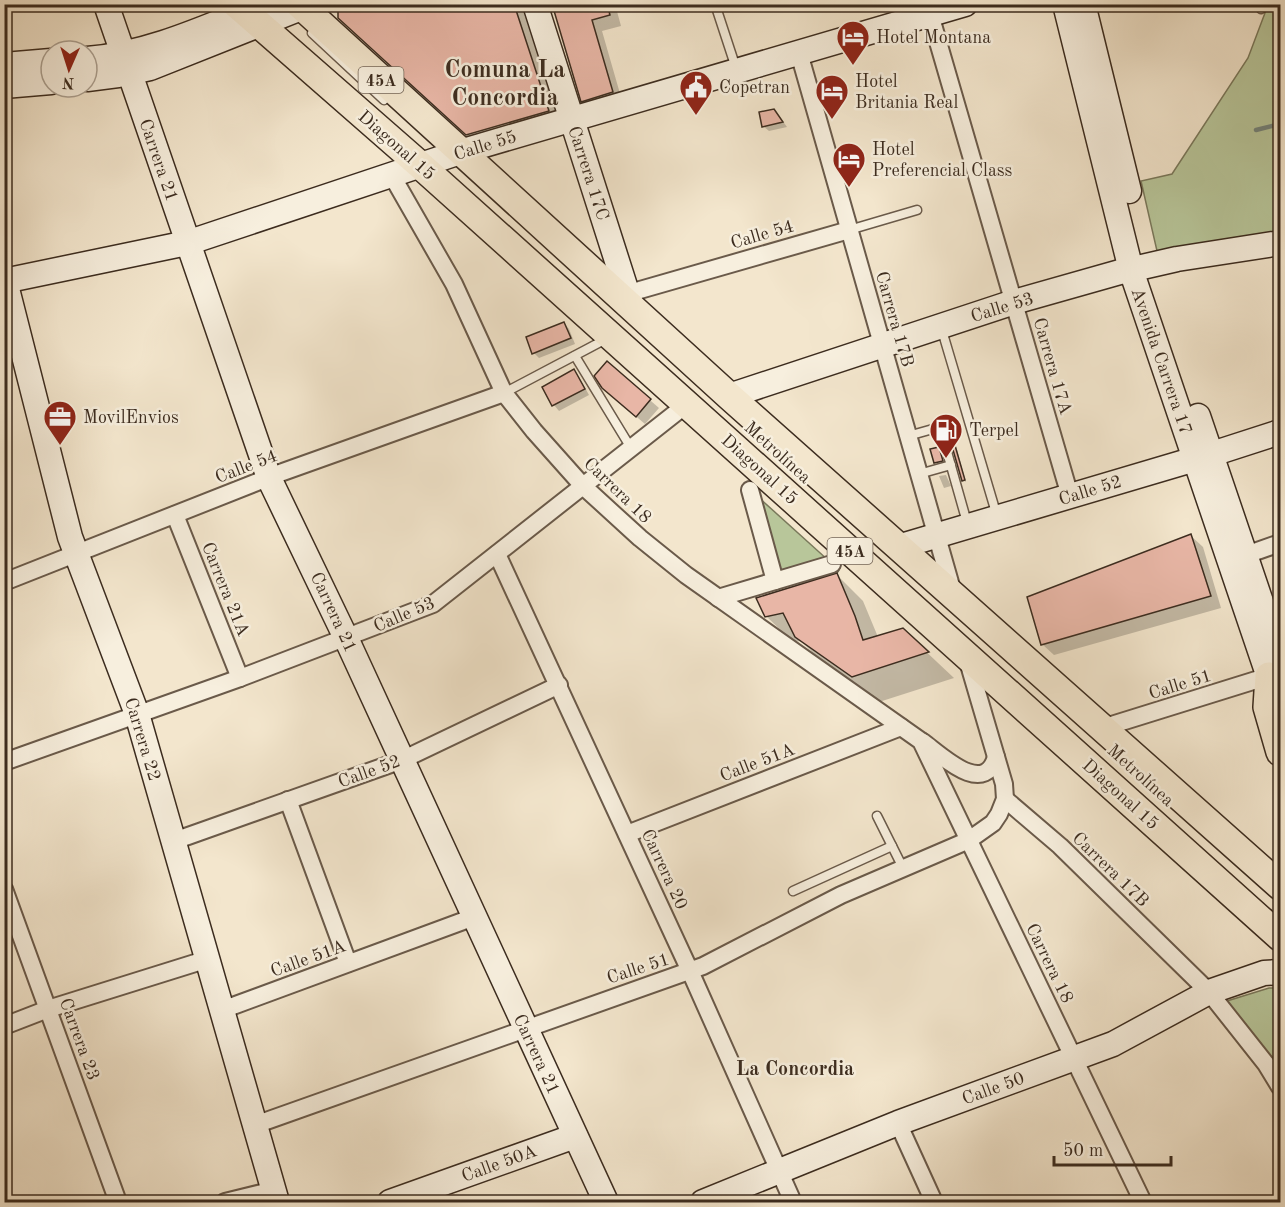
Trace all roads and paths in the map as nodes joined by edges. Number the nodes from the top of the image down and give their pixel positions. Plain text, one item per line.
1 (106, 4) edge
2 (535, 4) edge
3 (715, 4) edge
4 (965, 4) edge
5 (1065, 4) edge
6 (1083, 4) edge
7 (928, 10) edge
8 (277, 12) edge
9 (799, 53) junction
10 (99, 60) edge
11 (39, 63) edge
12 (127, 64) junction
13 (4, 65) edge
14 (737, 71) junction
15 (99, 74) edge
16 (39, 83) edge
17 (4, 86) edge
18 (389, 104) dead end
19 (572, 119) junction
20 (439, 158) junction
21 (391, 174) junction
22 (917, 210) dead end
23 (849, 230) junction
24 (187, 243) junction
25 (1281, 243) edge
26 (1139, 268) junction
27 (5, 280) edge
28 (626, 299) junction
29 (1014, 302) junction
30 (941, 326) junction
31 (611, 336) junction
32 (882, 346) junction
33 (574, 356) junction
34 (504, 393) junction
35 (729, 396) junction
36 (687, 404) junction
37 (1281, 432) edge
38 (908, 436) junction
39 (738, 437) dead end
40 (631, 448) junction
41 (1204, 456) junction
42 (951, 465) junction
43 (919, 474) junction
44 (269, 478) junction
45 (583, 486) junction
46 (750, 490) dead end
47 (1070, 496) junction
48 (175, 515) junction
49 (998, 517) junction
50 (968, 526) junction
51 (937, 536) junction
52 (1281, 543) edge
53 (898, 547) junction
54 (76, 554) junction
55 (497, 554) junction
56 (1246, 555) junction
57 (832, 564) dead end
58 (775, 581) junction
59 (4, 582) edge
60 (954, 596) junction
61 (718, 598) junction
62 (346, 638) junction
63 (965, 647) junction
64 (1275, 667) edge
65 (240, 678) junction
66 (559, 685) junction
67 (1281, 711) edge
68 (138, 714) junction
69 (901, 727) junction
70 (1102, 729) junction
71 (921, 741) junction
72 (1281, 752) edge
73 (996, 757) junction
74 (402, 760) junction
75 (4, 762) edge
76 (1005, 799) junction
77 (288, 800) junction
78 (877, 816) dead end
79 (627, 834) junction
80 (969, 840) junction
81 (174, 841) junction
82 (892, 846) junction
83 (903, 868) junction
84 (1281, 886) edge
85 (4, 889) edge
86 (793, 891) dead end
87 (474, 917) junction
88 (1281, 937) edge
89 (208, 959) junction
90 (348, 963) junction
91 (690, 971) junction
92 (1281, 972) edge
93 (1209, 992) junction
94 (48, 1009) junction
95 (222, 1010) junction
96 (4, 1026) edge
97 (525, 1028) junction
98 (1074, 1059) junction
99 (1281, 1087) edge
100 (898, 1123) junction
101 (255, 1125) junction
102 (575, 1136) junction
103 (779, 1172) junction
104 (275, 1196) edge
105 (390, 1202) edge
106 (118, 1203) edge
107 (225, 1203) edge
108 (606, 1203) edge
109 (703, 1203) edge
110 (793, 1203) edge
111 (934, 1203) edge
112 (1143, 1203) edge

1 - 12 street, Carrera 21
2 - 19 street, Carrera 17C
3 - 14 lane
4 - 7 street, Calle 55
5 - 26 street, Avenida Carrera 17
6 - 26 street, Avenida Carrera 17
7 - 9 street, Calle 55
7 - 29 street, Carrera 17A
8 - 12 street
8 - 18 lane
8 - 20 main road, Diagonal 15 / 45A
8 - 20 main road, Diagonal 15 / 45A
9 - 14 street, Calle 55
9 - 23 street, Carrera 17B
10 - 12 street
11 - 13 street
12 - 15 street
12 - 24 street, Carrera 21
14 - 19 street, Calle 55
16 - 17 street
19 - 20 street, Calle 55
19 - 28 street, Carrera 17C
20 - 21 street, Calle 55
20 - 28 main road, Diagonal 15 / 45A
20 - 31 main road, Diagonal 15 / 45A
21 - 24 street, Calle 55
21 - 34 street, Carrera 18
22 - 23 lane, Calle 54
23 - 28 street, Calle 54
23 - 32 street, Carrera 17B
24 - 27 street, Calle 55
24 - 44 street, Carrera 21
25 - 26 street, Calle 53
26 - 29 street, Calle 53
26 - 41 street, Avenida Carrera 17
27 - 54 street, Carrera 22
28 - 35 main road, Diagonal 15 / 45A
29 - 30 street, Calle 53
29 - 47 street, Carrera 17A
30 - 32 street, Calle 53
30 - 49 lane
31 - 33 lane
31 - 36 main road, Diagonal 15 / 45A
32 - 35 street, Calle 53
32 - 38 street, Carrera 17B
33 - 34 lane
33 - 40 lane
34 - 44 street, Calle 54
34 - 45 street, Carrera 18
35 - 53 main road, Diagonal 15 / 45A
36 - 40 street, Calle 53
36 - 63 main road, Diagonal 15 / 45A
37 - 41 street, Calle 52
38 - 42 lane
38 - 43 street, Carrera 17B
39 - 63 lane, Metrolínea
40 - 45 street, Calle 53
41 - 47 street, Calle 52
41 - 56 street, Avenida Carrera 17
41 - 64 street, Avenida Carrera 17
42 - 43 lane
42 - 50 lane
43 - 51 street, Carrera 17B
44 - 48 street, Calle 54
44 - 62 street, Carrera 21
45 - 55 street, Calle 53
45 - 61 street, Carrera 18
46 - 58 street
47 - 49 street, Calle 52
48 - 54 street, Calle 54
48 - 65 street, Carrera 21A
49 - 50 street, Calle 52
50 - 51 street, Calle 52
51 - 53 street, Calle 52
51 - 60 street, Carrera 17B
52 - 56 street
53 - 60 main road, Diagonal 15 / 45A
54 - 59 street, Calle 54
54 - 68 street, Carrera 22
55 - 62 street, Calle 53
55 - 66 street, Carrera 20
56 - 64 street, Avenida Carrera 17
57 - 58 street
58 - 61 street
60 - 70 main road, Diagonal 15 / 45A
61 - 69 street, Carrera 18
62 - 65 street, Calle 53
62 - 74 street, Carrera 21
63 - 73 street
63 - 88 main road, Diagonal 15 / 45A
64 - 67 street, Avenida Carrera 17
64 - 70 street, Calle 51
64 - 72 main road
65 - 68 street, Calle 53
66 - 74 street, Calle 52
66 - 79 street, Carrera 20
68 - 75 street, Calle 53
68 - 81 street, Carrera 22
69 - 71 street, Carrera 18
69 - 79 street, Calle 51A
70 - 84 main road, Diagonal 15 / 45A
71 - 73 street, Carrera 18
71 - 80 street, Carrera 18
73 - 76 street
74 - 77 street, Calle 52
74 - 87 street, Carrera 21
76 - 80 street, Calle 51
76 - 93 street, Carrera 17B
77 - 81 street, Calle 52
77 - 90 street
78 - 82 lane
79 - 91 street, Carrera 20
80 - 83 street, Calle 51
80 - 98 street, Carrera 18
81 - 89 street, Carrera 22
82 - 83 lane
82 - 86 lane
83 - 91 street, Calle 51
85 - 94 street, Carrera 23
87 - 90 street, Calle 51A
87 - 97 street, Carrera 21
89 - 94 street
89 - 95 street, Carrera 22
90 - 95 street, Calle 51A
91 - 97 street, Calle 51
91 - 103 street, Carrera 20
92 - 93 street, Calle 50
93 - 98 street, Calle 50
93 - 99 street, Carrera 17B
94 - 96 street
94 - 106 street, Carrera 23
95 - 101 street, Carrera 22
97 - 101 street, Calle 51
97 - 102 street, Carrera 21
98 - 100 street, Calle 50
98 - 112 street, Carrera 18
100 - 103 street, Calle 50
100 - 111 street
101 - 104 street, Carrera 22
102 - 105 street, Calle 50A
102 - 108 street, Carrera 21
103 - 109 street, Calle 50
103 - 110 street, Carrera 20
104 - 107 street

